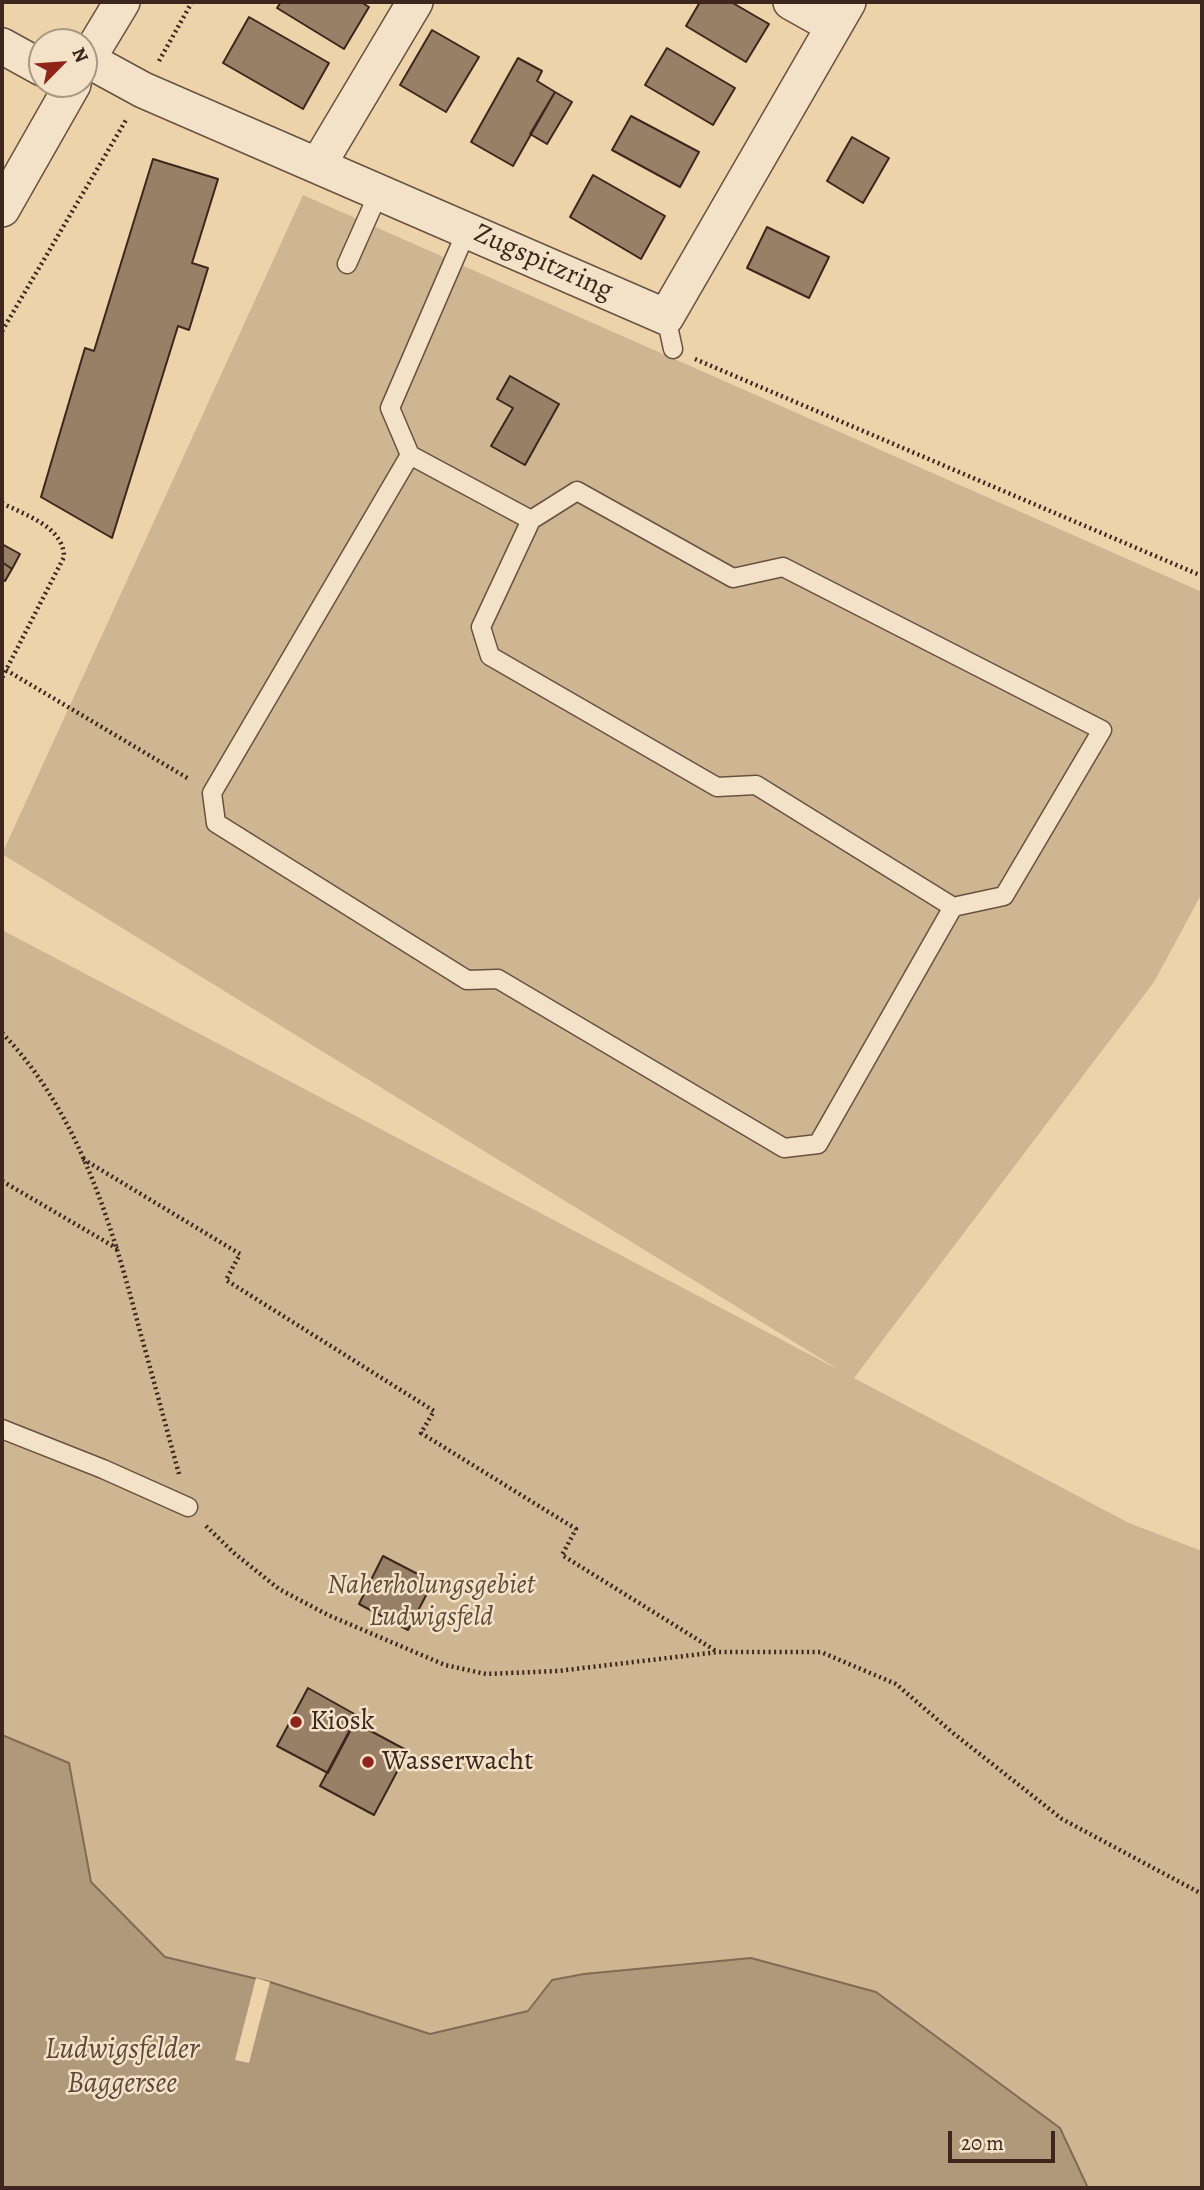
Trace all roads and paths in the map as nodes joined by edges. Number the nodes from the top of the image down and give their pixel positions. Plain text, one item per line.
1 (122, 2) edge
2 (415, 2) edge
3 (792, 2) edge
4 (841, 14) edge
5 (98, 41) edge
6 (2, 46) edge
7 (28, 60) edge
8 (98, 80) edge
9 (65, 98) edge
10 (131, 111) dead end
11 (318, 165) junction
12 (379, 192) junction
13 (2, 209) edge
14 (467, 230) junction
15 (347, 264) dead end
16 (2, 331) edge
17 (670, 333) junction
18 (410, 455) junction
19 (2, 503) edge
20 (531, 520) junction
21 (1202, 576) edge
22 (6, 670) junction
23 (2, 678) edge
24 (212, 793) junction
25 (953, 907) junction
26 (2, 1033) edge
27 (83, 1158) junction
28 (2, 1181) edge
29 (118, 1250) junction
30 (2, 1429) edge
31 (188, 1507) junction
32 (718, 1652) junction
33 (1202, 1894) edge

1 - 5 street
2 - 11 street
3 - 4 street
4 - 17 street
6 - 7 street
8 - 11 street, Zugspitzring
9 - 13 street
10 - 16 path
11 - 12 street, Zugspitzring
12 - 14 street, Zugspitzring
12 - 15 lane
14 - 17 street, Zugspitzring
14 - 18 lane
17 - 21 path
18 - 20 lane
18 - 24 lane
19 - 22 path
20 - 25 lane
20 - 25 lane
22 - 23 path
22 - 24 path
24 - 25 lane
26 - 27 path
27 - 29 path
27 - 32 path
28 - 29 path
29 - 31 path
30 - 31 lane
31 - 32 path
32 - 33 path

